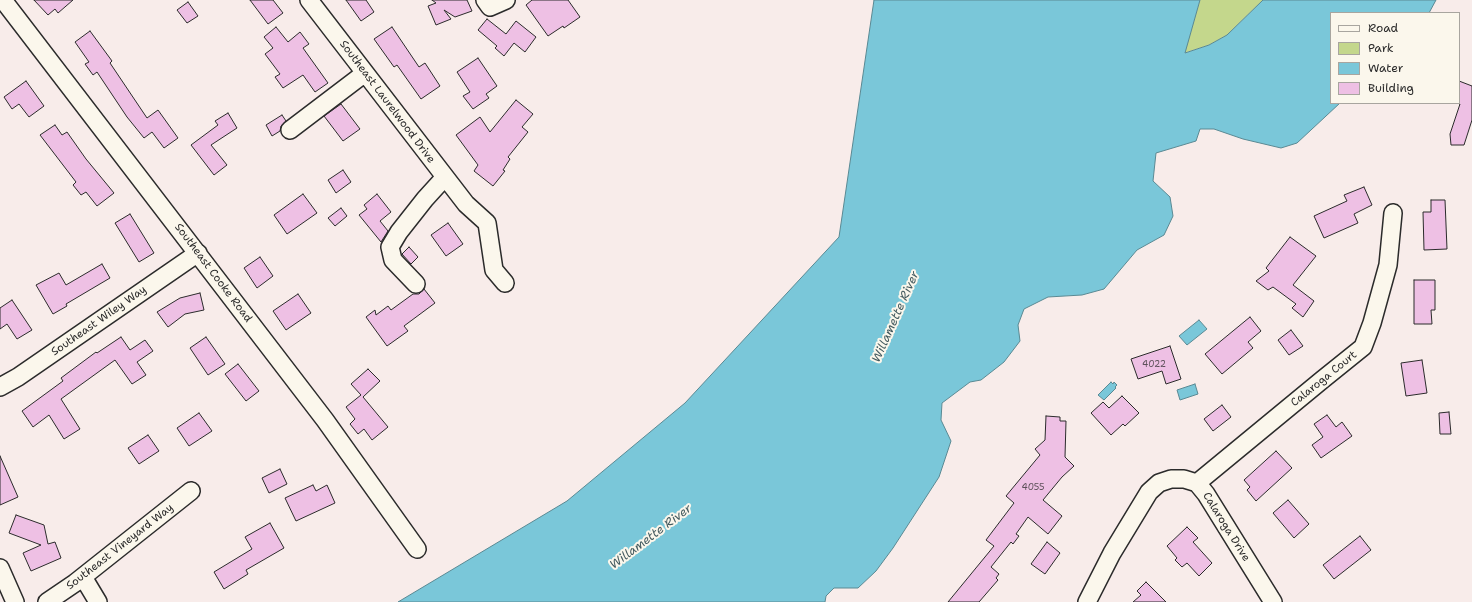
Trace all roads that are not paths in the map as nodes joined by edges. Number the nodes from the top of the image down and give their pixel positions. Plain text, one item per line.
1 (3, 0) edge
2 (309, 0) edge
3 (485, 0) edge
4 (506, 0) edge
5 (365, 73) junction
6 (290, 130) dead end
7 (445, 177) junction
8 (1393, 213) dead end
9 (198, 253) junction
10 (505, 283) dead end
11 (416, 284) dead end
12 (0, 387) edge
13 (1197, 483) junction
14 (191, 491) dead end
15 (417, 549) dead end
16 (0, 568) edge
17 (83, 577) junction
18 (15, 602) edge
19 (48, 602) edge
20 (98, 602) edge
21 (1087, 602) edge
22 (1273, 602) edge

1 - 9 street, Southeast Cooke Road
2 - 5 street, Southeast Laurelwood Drive
3 - 4 street
5 - 6 street
5 - 7 street, Southeast Laurelwood Drive
7 - 10 street, Southeast Laurelwood Drive
7 - 11 street
8 - 13 street, Calaroga Court
9 - 12 street, Southeast Wiley Way
9 - 15 street, Southeast Cooke Road
13 - 21 street, Calaroga Drive
13 - 22 street, Calaroga Drive
14 - 17 street, Southeast Vineyard Way
16 - 18 street
17 - 19 street, Southeast Vineyard Way
17 - 20 street

